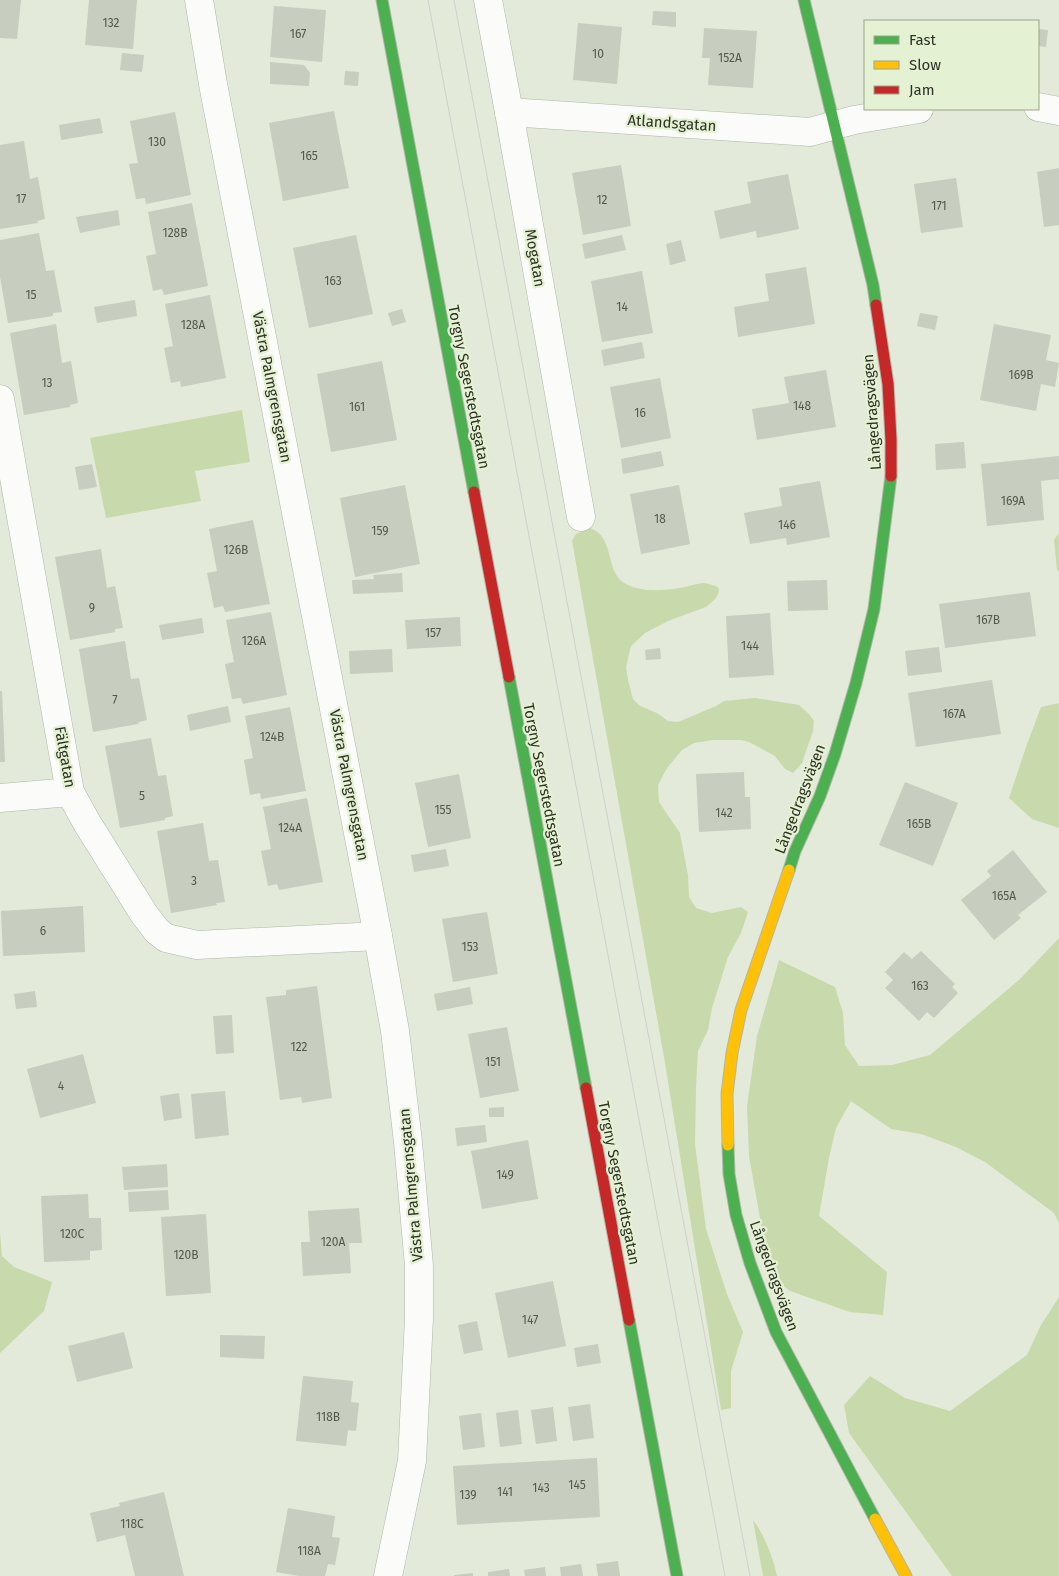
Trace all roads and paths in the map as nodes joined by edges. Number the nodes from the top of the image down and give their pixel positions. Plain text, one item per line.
1 (199, 0) edge
2 (382, 0) edge
3 (488, 0) edge
4 (804, 0) edge
5 (1039, 107) edge
6 (913, 110) edge
7 (1059, 111) edge
8 (509, 112) junction
9 (835, 126) junction
10 (0, 398) edge
11 (8, 490) edge
12 (581, 517) dead end
13 (70, 792) junction
14 (0, 798) edge
15 (378, 936) junction
16 (388, 1576) edge
17 (677, 1576) edge
18 (906, 1576) edge

1 - 15 street, Västra Palmgrensgatan
2 - 17 street, Torgny Segerstedtsgatan
3 - 8 street, Mogatan
4 - 9 street, Långedragsvägen
5 - 7 street
6 - 9 street, Atlandsgatan
8 - 9 street, Atlandsgatan
8 - 12 street, Mogatan
9 - 18 street, Långedragsvägen
10 - 11 street, Fältgatan
11 - 13 street, Fältgatan
13 - 14 street
13 - 15 street, Fältgatan
15 - 16 street, Västra Palmgrensgatan

